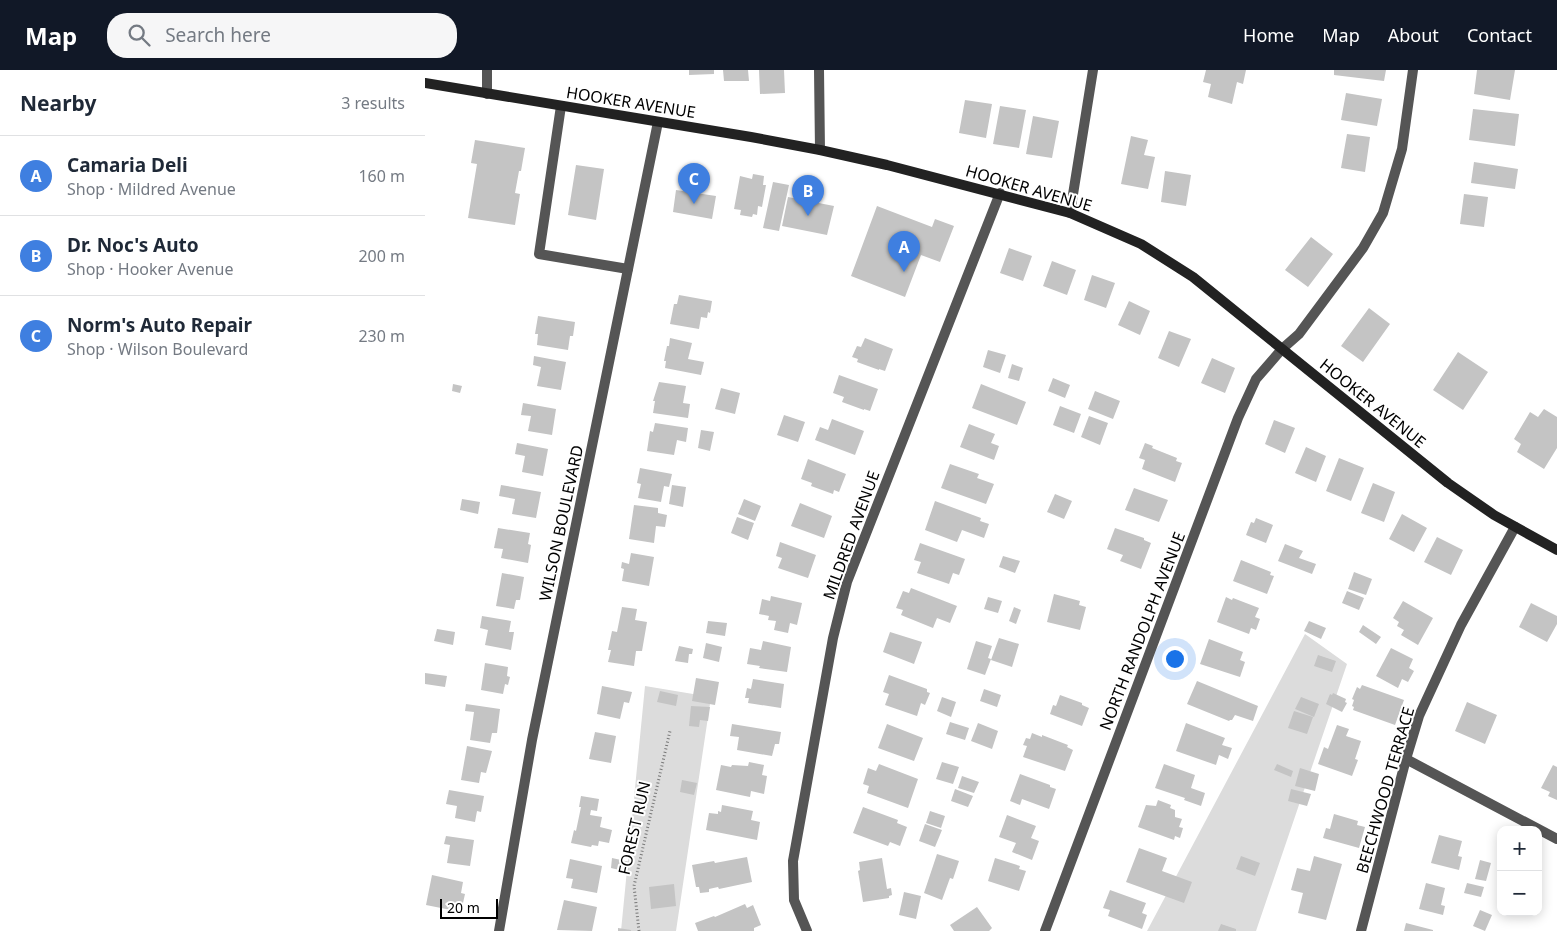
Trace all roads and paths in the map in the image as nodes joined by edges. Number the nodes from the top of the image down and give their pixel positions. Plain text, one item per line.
1 (487, 70) edge
2 (819, 70) edge
3 (1093, 70) edge
4 (1413, 70) edge
5 (425, 83) edge
6 (487, 94) junction
7 (561, 106) junction
8 (658, 122) junction
9 (820, 150) junction
10 (1000, 193) junction
11 (1070, 213) junction
12 (628, 269) junction
13 (1282, 349) junction
14 (1515, 527) junction
15 (1557, 550) edge
16 (670, 731) dead end
17 (1406, 759) junction
18 (1557, 839) edge
19 (499, 931) edge
20 (639, 931) edge
21 (807, 931) edge
22 (1045, 931) edge
23 (1361, 931) edge

1 - 6 street
2 - 9 street
3 - 11 street
4 - 13 street, NORTH RANDOLPH AVENUE
5 - 6 street, HOOKER AVENUE
6 - 7 street, HOOKER AVENUE
7 - 8 street, HOOKER AVENUE
7 - 12 street
8 - 9 street, HOOKER AVENUE
8 - 12 street, WILSON BOULEVARD
9 - 10 street, HOOKER AVENUE
10 - 11 street, HOOKER AVENUE
10 - 21 street, MILDRED AVENUE
11 - 13 street, HOOKER AVENUE
12 - 19 street, WILSON BOULEVARD
13 - 14 street, HOOKER AVENUE
13 - 22 street, NORTH RANDOLPH AVENUE
14 - 15 street, HOOKER AVENUE
14 - 17 street, BEECHWOOD TERRACE
16 - 20 path, FOREST RUN
17 - 18 street
17 - 23 street, BEECHWOOD TERRACE

